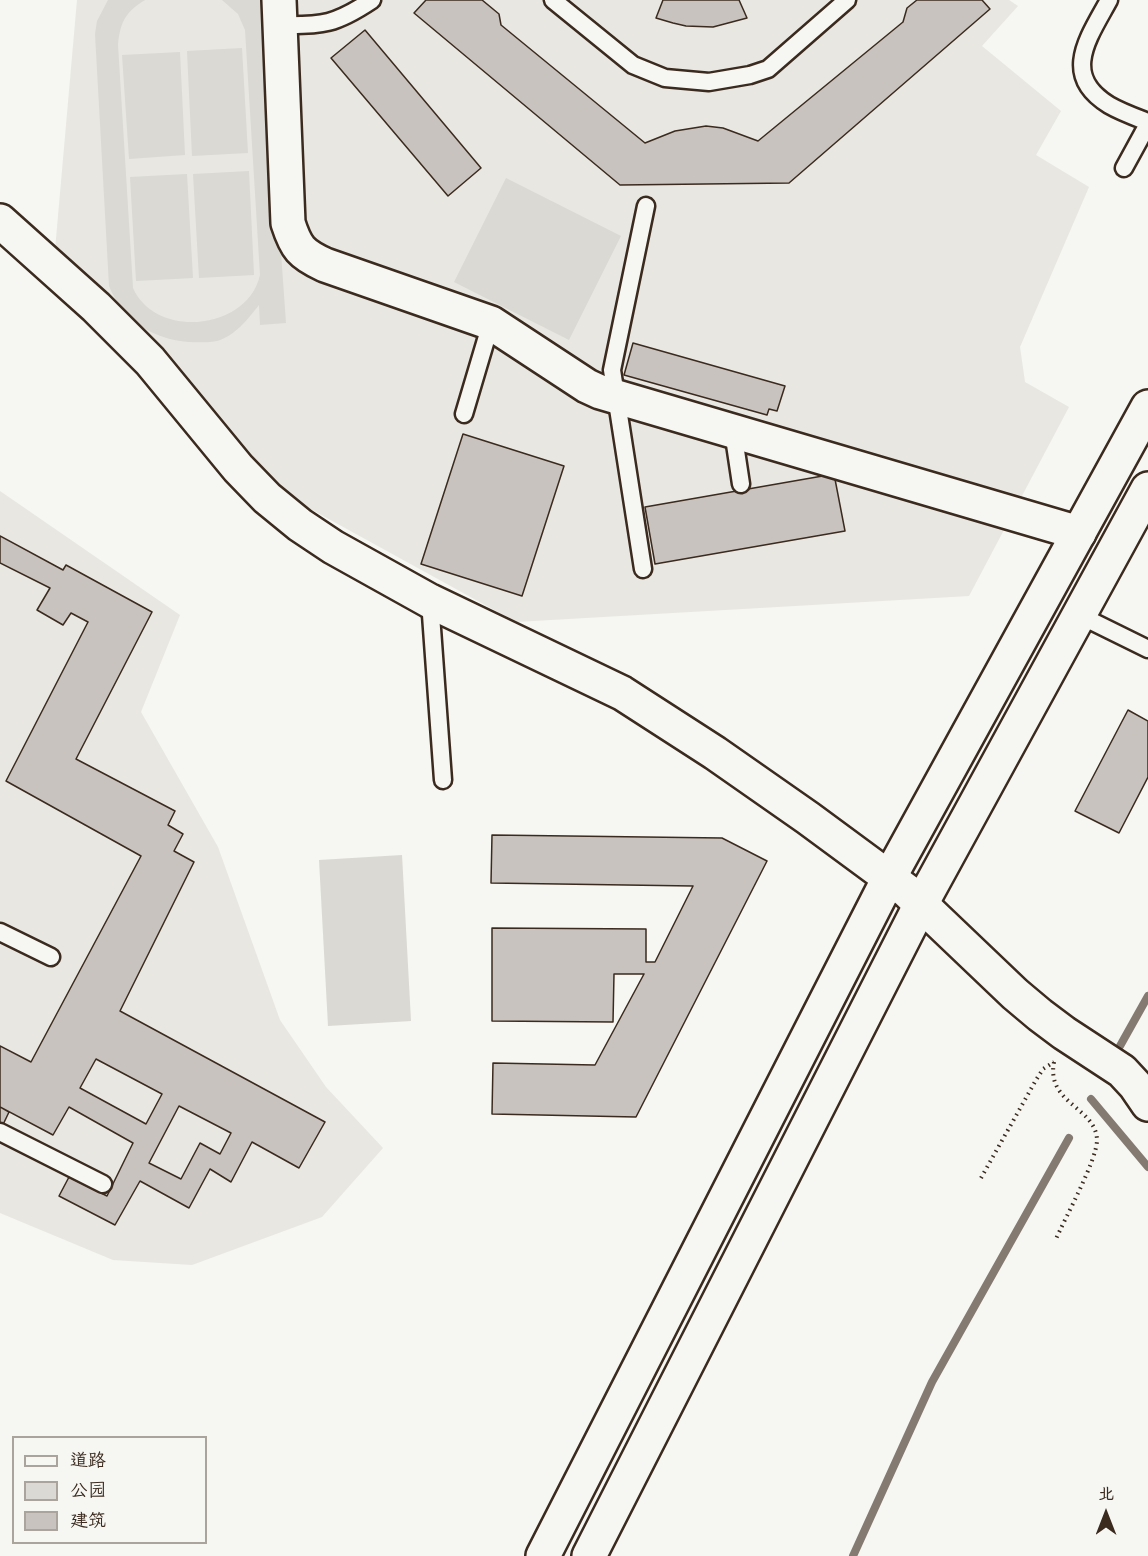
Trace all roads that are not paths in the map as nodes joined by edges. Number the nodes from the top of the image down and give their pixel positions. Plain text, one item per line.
1 (372, 0) edge
2 (553, 0) edge
3 (847, 0) edge
4 (1109, 0) edge
5 (280, 13) edge
6 (1148, 123) edge
7 (1124, 168) dead end
8 (646, 206) dead end
9 (0, 221) edge
10 (491, 323) junction
11 (615, 397) junction
12 (1148, 407) edge
13 (464, 414) dead end
14 (733, 431) junction
15 (741, 484) dead end
16 (1148, 489) edge
17 (1079, 533) junction
18 (643, 569) dead end
19 (430, 601) junction
20 (1079, 615) junction
21 (1148, 649) edge
22 (443, 780) dead end
23 (889, 878) junction
24 (921, 904) junction
25 (0, 932) edge
26 (51, 957) dead end
27 (1148, 1104) edge
28 (0, 1132) edge
29 (103, 1184) dead end
30 (543, 1556) edge
31 (589, 1556) edge

1 - 5 lane
2 - 3 lane
4 - 6 lane
5 - 10 street
6 - 7 lane
8 - 11 lane
9 - 19 street
10 - 11 street
10 - 13 lane
11 - 14 street
11 - 18 lane
12 - 17 street
14 - 15 lane
14 - 17 street
16 - 20 street
17 - 23 street
19 - 22 lane
19 - 23 street
20 - 21 lane
20 - 24 street
23 - 24 street
23 - 30 street
24 - 27 street
24 - 31 street
25 - 26 lane
28 - 29 lane

